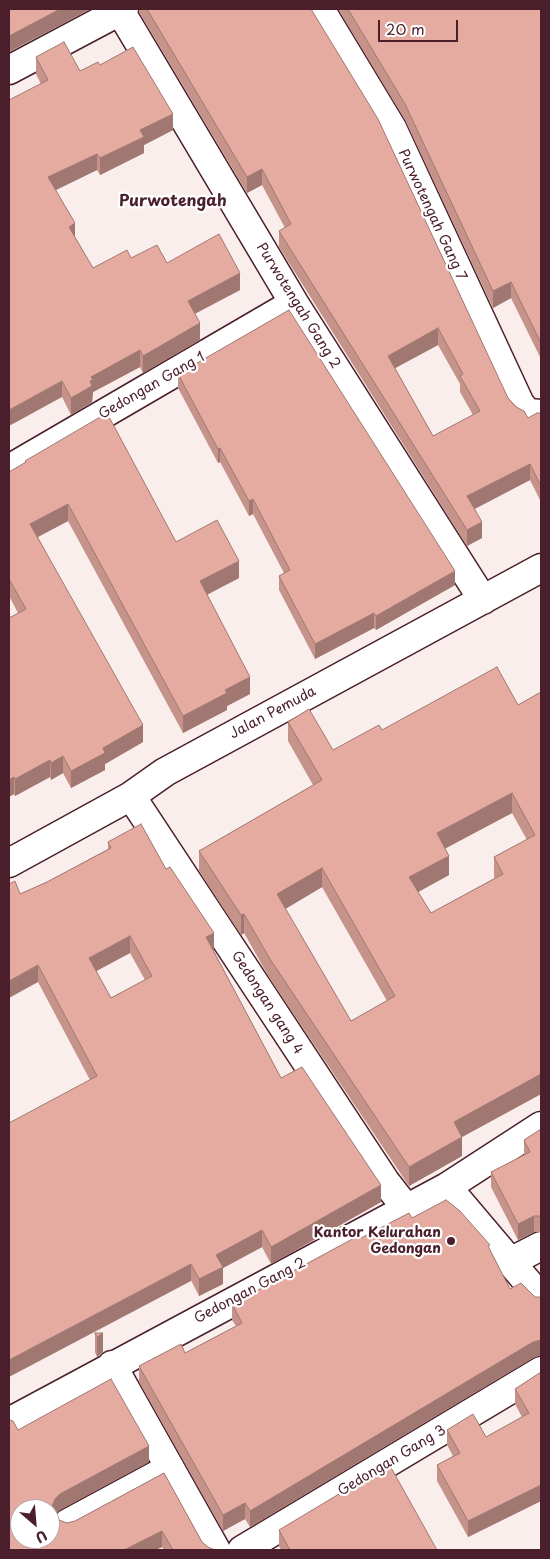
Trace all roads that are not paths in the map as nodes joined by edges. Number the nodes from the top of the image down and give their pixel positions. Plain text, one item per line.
1 (121, 9) edge
2 (320, 9) edge
3 (9, 70) edge
4 (294, 303) junction
5 (541, 414) edge
6 (9, 469) edge
7 (541, 568) edge
8 (483, 600) junction
9 (131, 796) junction
10 (9, 863) edge
11 (541, 1126) edge
12 (447, 1187) junction
13 (406, 1208) junction
14 (541, 1246) edge
15 (510, 1262) junction
16 (541, 1298) edge
17 (112, 1365) junction
18 (541, 1371) edge
19 (9, 1422) edge
20 (170, 1468) junction
21 (68, 1523) edge
22 (216, 1550) edge
23 (242, 1550) edge

1 - 3 street
1 - 4 street, Purwotengah Gang 2
2 - 5 street, Purwotengah Gang 7
4 - 6 street, Gedongan Gang 1
4 - 8 street, Purwotengah Gang 2
7 - 8 street, Jalan Pemuda
8 - 9 street, Jalan Pemuda
9 - 10 street, Jalan Pemuda
9 - 13 street, Gedongan gang 4
11 - 12 street, Gedongan Gang 2
12 - 13 street, Gedongan Gang 2
12 - 15 street
13 - 17 street, Gedongan Gang 2
14 - 15 street
15 - 16 street
17 - 19 street, Gedongan Gang 2
17 - 20 street
18 - 23 street, Gedongan Gang 3
20 - 21 street
20 - 22 street

